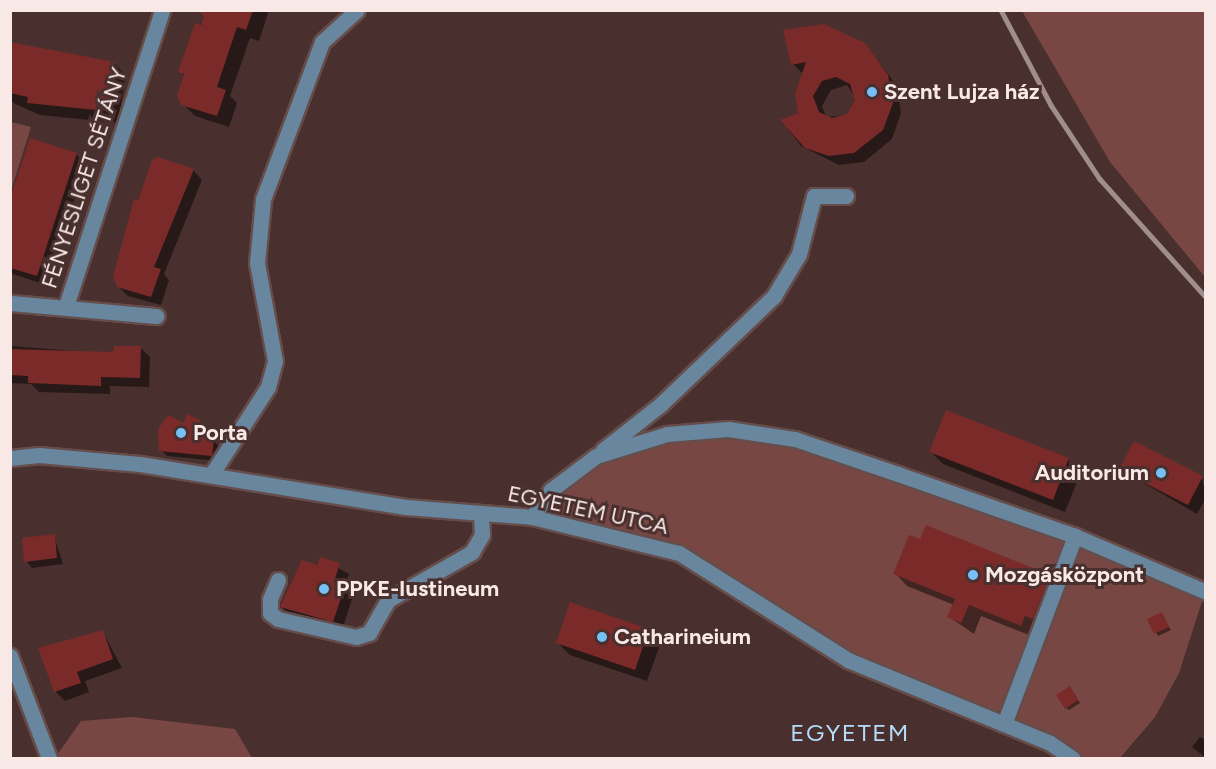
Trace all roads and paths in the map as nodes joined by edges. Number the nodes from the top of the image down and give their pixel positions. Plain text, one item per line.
1 (162, 10) edge
2 (357, 10) edge
3 (846, 196) dead end
4 (10, 303) edge
5 (66, 306) junction
6 (156, 316) dead end
7 (596, 456) junction
8 (10, 458) edge
9 (211, 475) junction
10 (481, 513) junction
11 (532, 517) junction
12 (1075, 536) junction
13 (278, 580) dead end
14 (1205, 592) edge
15 (10, 656) edge
16 (1005, 724) junction
17 (49, 759) edge
18 (1072, 759) edge

1 - 5 street, FÉNYESLIGET SÉTÁNY
2 - 9 street
3 - 7 street
4 - 5 street, FÉNYESLIGET SÉTÁNY
5 - 6 street
7 - 11 street
7 - 12 street
8 - 9 street, EGYETEM UTCA
9 - 10 street, EGYETEM UTCA
10 - 11 street, EGYETEM UTCA
10 - 13 street
11 - 16 street, EGYETEM UTCA
12 - 14 street
12 - 16 street
15 - 17 street
16 - 18 street, EGYETEM UTCA

